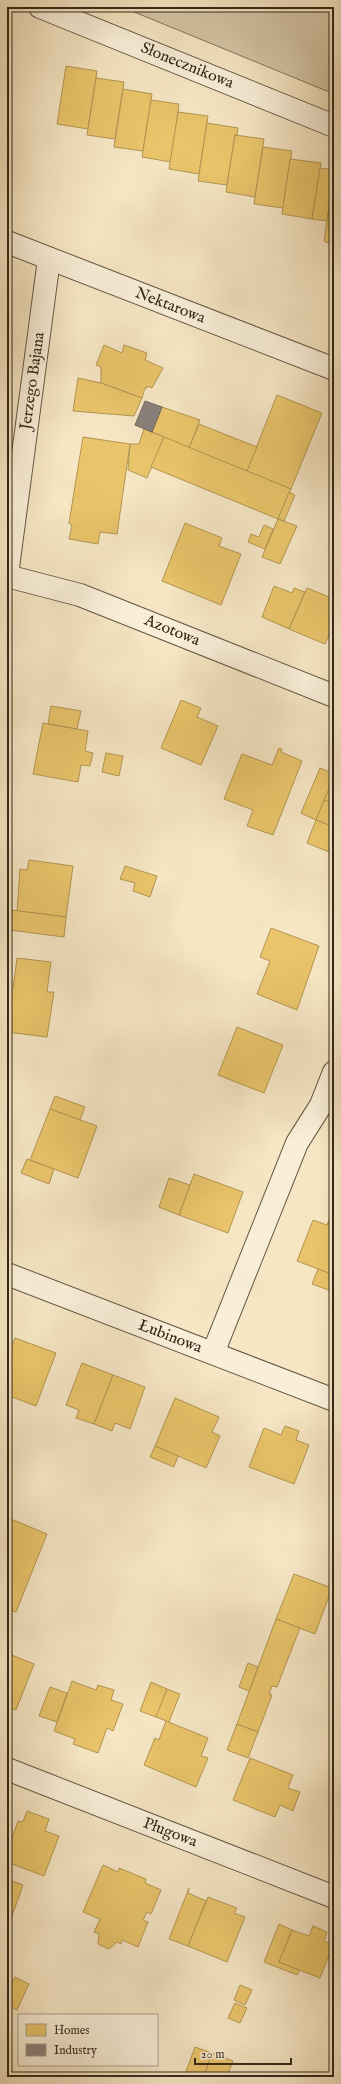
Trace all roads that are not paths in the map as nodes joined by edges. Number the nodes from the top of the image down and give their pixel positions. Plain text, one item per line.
1 (40, 7) edge
2 (334, 126) edge
3 (7, 242) edge
4 (49, 258) junction
5 (334, 369) edge
6 (7, 575) edge
7 (334, 696) edge
8 (334, 1072) edge
9 (7, 1274) edge
10 (213, 1353) junction
11 (334, 1400) edge
12 (7, 1769) edge
13 (334, 1897) edge

1 - 2 street, Słonecznikowa
3 - 4 street, Nektarowa
4 - 5 street, Nektarowa
4 - 6 street, Jerzego Bajana
6 - 7 street, Azotowa
8 - 10 street
9 - 10 street, Łubinowa
10 - 11 street, Łubinowa
12 - 13 street, Pługowa

